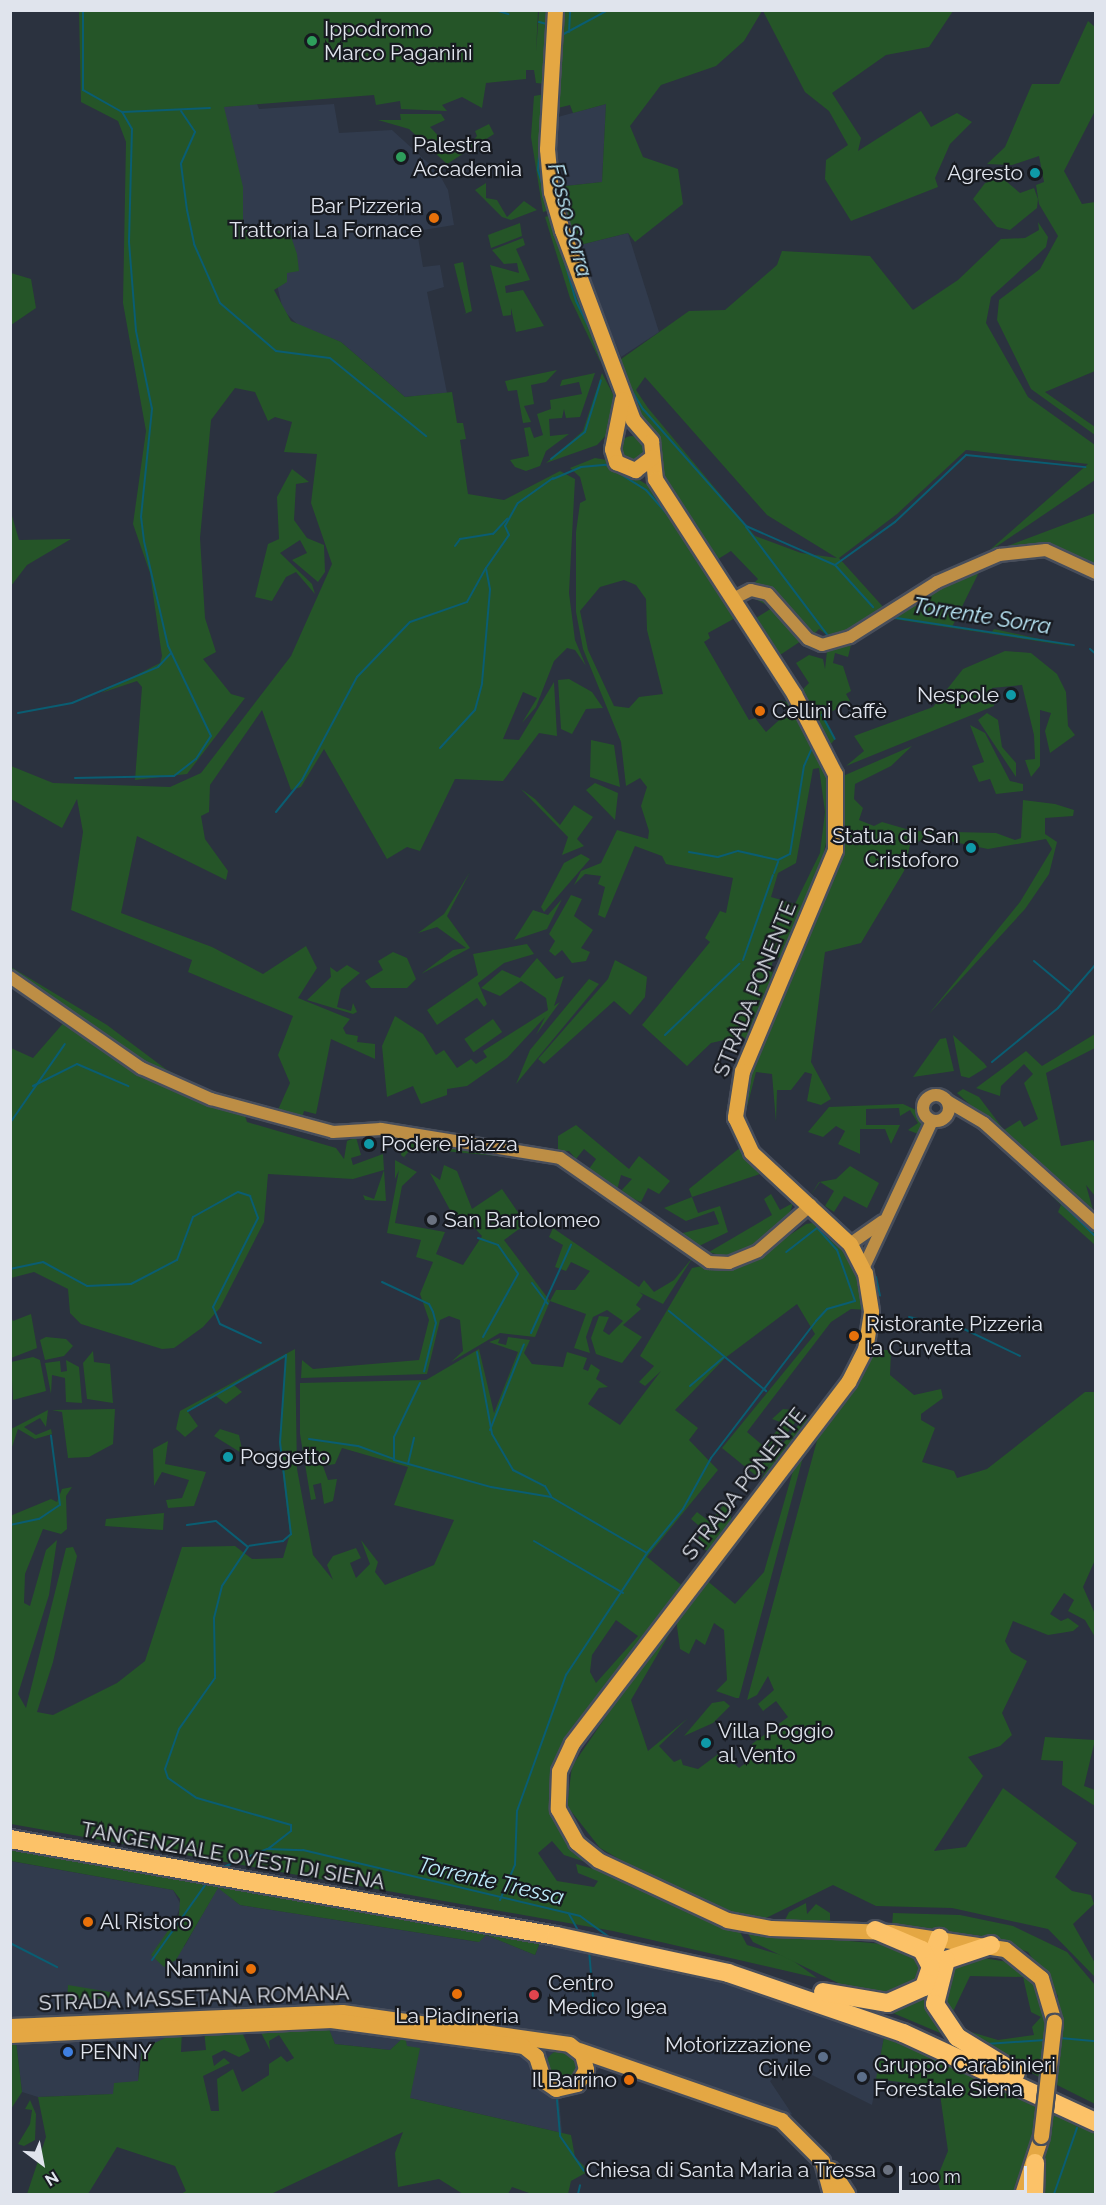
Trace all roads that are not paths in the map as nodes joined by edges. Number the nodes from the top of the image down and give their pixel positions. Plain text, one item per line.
1 (555, 10) edge
2 (619, 381) junction
3 (644, 432) junction
4 (616, 436) junction
5 (652, 457) junction
6 (634, 470) junction
7 (675, 510) junction
8 (1095, 573) edge
9 (733, 599) junction
10 (10, 977) edge
11 (947, 1101) junction
12 (946, 1116) junction
13 (978, 1119) junction
14 (932, 1121) junction
15 (811, 1205) junction
16 (887, 1217) junction
17 (1095, 1224) edge
18 (850, 1244) junction
19 (863, 1269) junction
20 (10, 1829) edge
21 (10, 1839) edge
22 (875, 1930) junction
23 (939, 1938) junction
24 (991, 1945) junction
25 (936, 1963) junction
26 (929, 1989) junction
27 (823, 1992) junction
28 (10, 2026) edge
29 (10, 2035) edge
30 (557, 2044) junction
31 (579, 2050) junction
32 (611, 2061) junction
33 (539, 2067) junction
34 (586, 2069) junction
35 (1022, 2081) junction
36 (1095, 2111) edge
37 (1095, 2122) edge
38 (822, 2162) junction
39 (1035, 2163) junction
40 (831, 2194) edge
41 (847, 2194) edge
42 (1022, 2194) edge
43 (1034, 2194) edge

1 - 2 main road, STRADA PONENTE
2 - 3 main road, STRADA PONENTE
2 - 4 main road, STRADA PONENTE
3 - 4 main road
3 - 5 main road, STRADA PONENTE
4 - 6 main road, STRADA PONENTE
5 - 6 main road
5 - 7 main road, STRADA PONENTE
6 - 7 main road, STRADA PONENTE
7 - 9 main road, STRADA PONENTE
8 - 9 street
9 - 15 main road, STRADA PONENTE
10 - 15 street
11 - 12 street
11 - 13 street
11 - 14 street
12 - 13 street
12 - 14 street
13 - 17 street
14 - 16 street
15 - 18 main road, STRADA PONENTE
16 - 18 street
16 - 19 street
18 - 19 main road, STRADA PONENTE
19 - 22 main road, STRADA PONENTE
20 - 27 highway, TANGENZIALE OVEST DI SIENA
21 - 35 highway, TANGENZIALE OVEST DI SIENA
22 - 23 main road, STRADA PONENTE
22 - 25 highway
23 - 24 main road, STRADA PONENTE
23 - 25 highway
24 - 25 highway
24 - 39 main road, STRADA PONENTE, bridge
25 - 26 highway
26 - 27 highway
26 - 35 highway
27 - 35 highway, TANGENZIALE OVEST DI SIENA
28 - 30 main road, STRADA MASSETANA ROMANA
29 - 33 main road, STRADA MASSETANA ROMANA
30 - 31 main road, STRADA MASSETANA ROMANA
30 - 33 main road
31 - 32 main road, STRADA MASSETANA ROMANA
31 - 34 main road
32 - 34 main road, STRADA MASSETANA ROMANA
32 - 38 main road, STRADA MASSETANA ROMANA
33 - 34 main road, STRADA MASSETANA ROMANA
35 - 36 highway, TANGENZIALE OVEST DI SIENA
35 - 37 highway, TANGENZIALE OVEST DI SIENA
38 - 40 main road
38 - 41 main road
39 - 42 main road, STRADA PONENTE
39 - 43 highway

